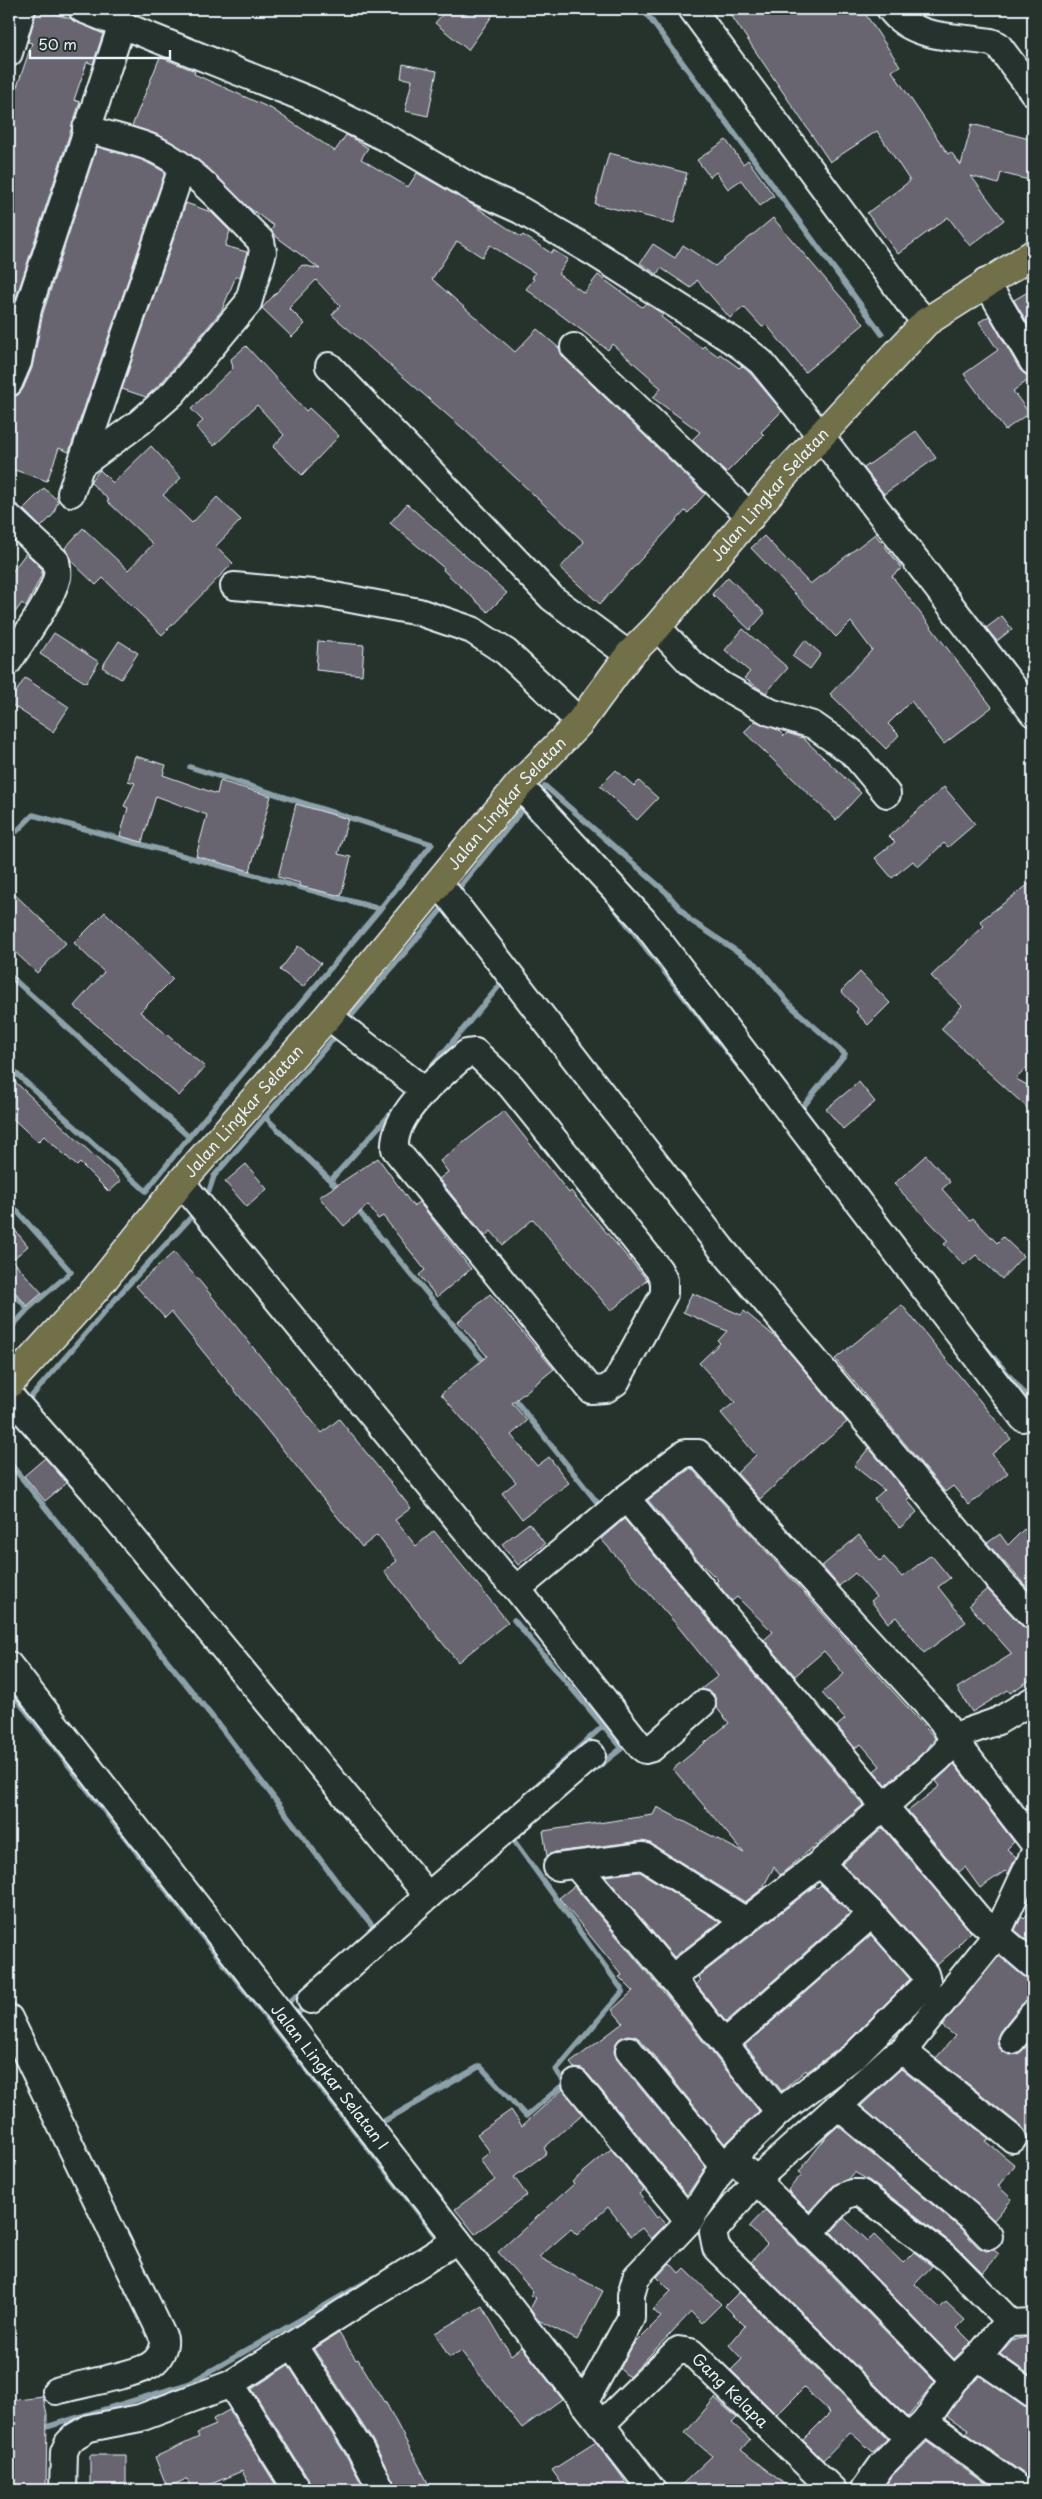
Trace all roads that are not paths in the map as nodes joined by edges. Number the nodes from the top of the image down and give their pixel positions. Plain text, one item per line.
1 (22, 9) edge
2 (82, 9) edge
3 (692, 9) edge
4 (890, 9) edge
5 (122, 24) junction
6 (9, 53) edge
7 (1033, 92) edge
8 (86, 128) junction
9 (182, 168) junction
10 (1033, 254) edge
11 (986, 282) junction
12 (19, 306) edge
13 (926, 322) junction
14 (574, 347) dead end
15 (1033, 362) edge
16 (329, 366) dead end
17 (9, 384) edge
18 (820, 435) junction
19 (81, 465) junction
20 (71, 492) dead end
21 (9, 516) edge
22 (751, 517) junction
23 (234, 586) dead end
24 (657, 627) junction
25 (629, 655) junction
26 (9, 661) edge
27 (1033, 714) edge
28 (580, 722) junction
29 (519, 785) junction
30 (887, 794) dead end
31 (439, 883) junction
32 (328, 1016) junction
33 (425, 1091) junction
34 (181, 1182) junction
35 (9, 1384) edge
36 (9, 1395) edge
37 (1023, 1418) dead end
38 (626, 1498) junction
39 (518, 1589) junction
40 (1033, 1616) edge
41 (9, 1665) edge
42 (1033, 1700) edge
43 (702, 1704) dead end
44 (952, 1738) junction
45 (592, 1755) dead end
46 (884, 1806) junction
47 (1033, 1842) edge
48 (1033, 1856) edge
49 (820, 1863) junction
50 (428, 1896) junction
51 (872, 1914) junction
52 (746, 1921) junction
53 (989, 1928) junction
54 (1033, 1965) edge
55 (672, 1978) junction
56 (311, 2000) dead end
57 (1033, 2014) edge
58 (9, 2018) edge
59 (1012, 2040) dead end
60 (725, 2044) junction
61 (629, 2050) dead end
62 (903, 2051) junction
63 (576, 2083) dead end
64 (838, 2106) junction
65 (779, 2112) junction
66 (1013, 2140) dead end
67 (740, 2169) junction
68 (689, 2221) junction
69 (809, 2234) junction
70 (988, 2236) dead end
71 (457, 2240) junction
72 (1022, 2322) edge
73 (293, 2345) junction
74 (978, 2358) junction
75 (954, 2380) junction
76 (231, 2384) junction
77 (56, 2390) dead end
78 (1033, 2395) edge
79 (584, 2403) junction
80 (602, 2424) junction
81 (917, 2430) junction
82 (63, 2490) edge
83 (297, 2490) edge
84 (382, 2490) edge
85 (652, 2490) edge
86 (833, 2490) edge
87 (864, 2490) edge
88 (1021, 2490) edge

1 - 6 street
2 - 5 street
3 - 13 street
4 - 7 street
5 - 8 street
5 - 18 street
8 - 9 street
8 - 12 street
9 - 19 street
9 - 19 street
10 - 11 highway, Jalan Lingkar Selatan
11 - 13 highway, Jalan Lingkar Selatan
11 - 15 street
12 - 17 street
13 - 18 highway, Jalan Lingkar Selatan
14 - 22 street
16 - 25 street
18 - 22 highway, Jalan Lingkar Selatan
18 - 27 street
19 - 20 street
21 - 26 street
22 - 24 highway, Jalan Lingkar Selatan
23 - 28 street
24 - 25 highway, Jalan Lingkar Selatan
24 - 30 street
25 - 28 highway, Jalan Lingkar Selatan
28 - 29 highway, Jalan Lingkar Selatan
29 - 31 highway, Jalan Lingkar Selatan
29 - 37 street
31 - 32 highway, Jalan Lingkar Selatan
31 - 40 street
32 - 33 street
32 - 34 highway, Jalan Lingkar Selatan
33 - 33 street
34 - 35 highway, Jalan Lingkar Selatan
34 - 39 street
36 - 50 street
38 - 39 street
38 - 44 street
38 - 46 street
39 - 43 street
41 - 71 street, Jalan Lingkar Selatan I
42 - 44 street
44 - 46 street
44 - 47 street
45 - 50 street
46 - 49 street
46 - 53 street
48 - 53 street
49 - 51 street
49 - 52 street
50 - 56 street
51 - 60 street
51 - 65 street
52 - 55 street
52 - 55 street
53 - 54 street
53 - 62 street
55 - 60 street
57 - 59 street
58 - 77 street
60 - 65 street
61 - 67 street
62 - 64 street
62 - 66 street
63 - 68 street
64 - 67 street
64 - 70 street
65 - 67 street
67 - 68 street
67 - 69 street
67 - 81 street
68 - 79 street
69 - 72 street
69 - 75 street
71 - 73 street
71 - 79 street, Jalan Lingkar Selatan I
72 - 74 street
73 - 76 street
73 - 84 street
74 - 75 street
74 - 78 street
75 - 81 street
76 - 82 street
76 - 83 street
79 - 80 street, Jalan Lingkar Selatan I
80 - 85 street, Jalan Lingkar Selatan I
80 - 86 street, Gang Kelapa
81 - 87 street
81 - 88 street

